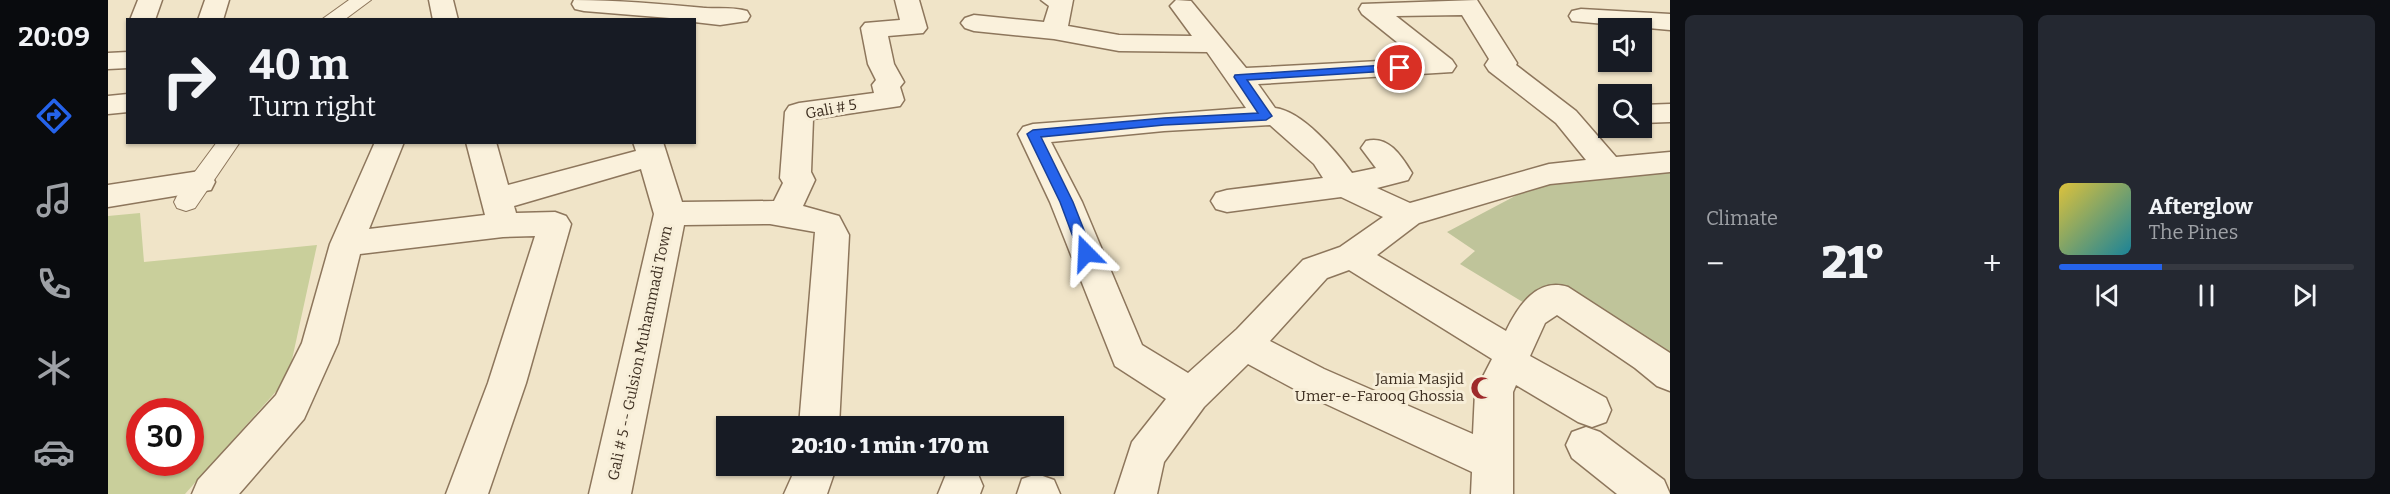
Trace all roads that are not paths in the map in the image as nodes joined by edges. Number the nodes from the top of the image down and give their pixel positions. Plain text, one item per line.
1 (150, 0) edge
2 (217, 0) edge
3 (362, 0) edge
4 (441, 0) edge
5 (907, 0) edge
6 (1053, 0) edge
7 (1468, 4) edge
8 (1182, 6) dead end
9 (586, 8) edge
10 (738, 16) dead end
11 (1581, 16) dead end
12 (143, 18) edge
13 (211, 18) edge
14 (333, 18) edge
15 (446, 18) edge
16 (974, 22) dead end
17 (1670, 22) edge
18 (1054, 31) junction
19 (1215, 44) junction
20 (1239, 77) junction
21 (126, 103) edge
22 (108, 105) edge
23 (1670, 112) edge
24 (1652, 113) edge
25 (1266, 116) junction
26 (228, 144) edge
27 (389, 144) edge
28 (482, 144) edge
29 (1376, 148) dead end
30 (650, 149) edge
31 (1670, 162) edge
32 (1608, 166) junction
33 (1344, 186) junction
34 (193, 192) joint
35 (108, 196) edge
36 (1227, 201) dead end
37 (500, 212) junction
38 (784, 213) junction
39 (670, 214) junction
40 (1408, 215) junction
41 (346, 244) junction
42 (1352, 256) junction
43 (1244, 345) junction
44 (1511, 357) junction
45 (1670, 375) edge
46 (1191, 395) junction
47 (820, 416) edge
48 (814, 476) edge
49 (1492, 478) edge
50 (213, 494) edge
51 (467, 494) edge
52 (610, 494) edge
53 (805, 494) edge
54 (1136, 494) edge
55 (1649, 494) edge

1 - 12 street
2 - 13 street
3 - 14 street
4 - 15 street
5 - 38 street, Gali # 5
6 - 18 street
7 - 20 street
7 - 32 street
8 - 19 street
9 - 10 street
11 - 17 street
16 - 18 street
18 - 19 street
19 - 20 street
20 - 25 street
21 - 22 street
23 - 24 street
25 - 33 street
25 - 46 street
26 - 34 street
27 - 41 street
28 - 37 street
29 - 33 street
30 - 37 street
30 - 39 street, Gali # 5 -- Gulsion Muhammadi Town
31 - 32 street
32 - 40 street
33 - 36 street
33 - 40 street
34 - 35 street
37 - 41 street
37 - 51 street
38 - 39 street
38 - 47 street
39 - 52 street, Gali # 5 -- Gulsion Muhammadi Town
40 - 42 street
41 - 50 street
42 - 43 street
42 - 44 street
43 - 46 street
43 - 49 street
44 - 45 street
44 - 49 street
44 - 55 street
46 - 54 street
48 - 53 street

